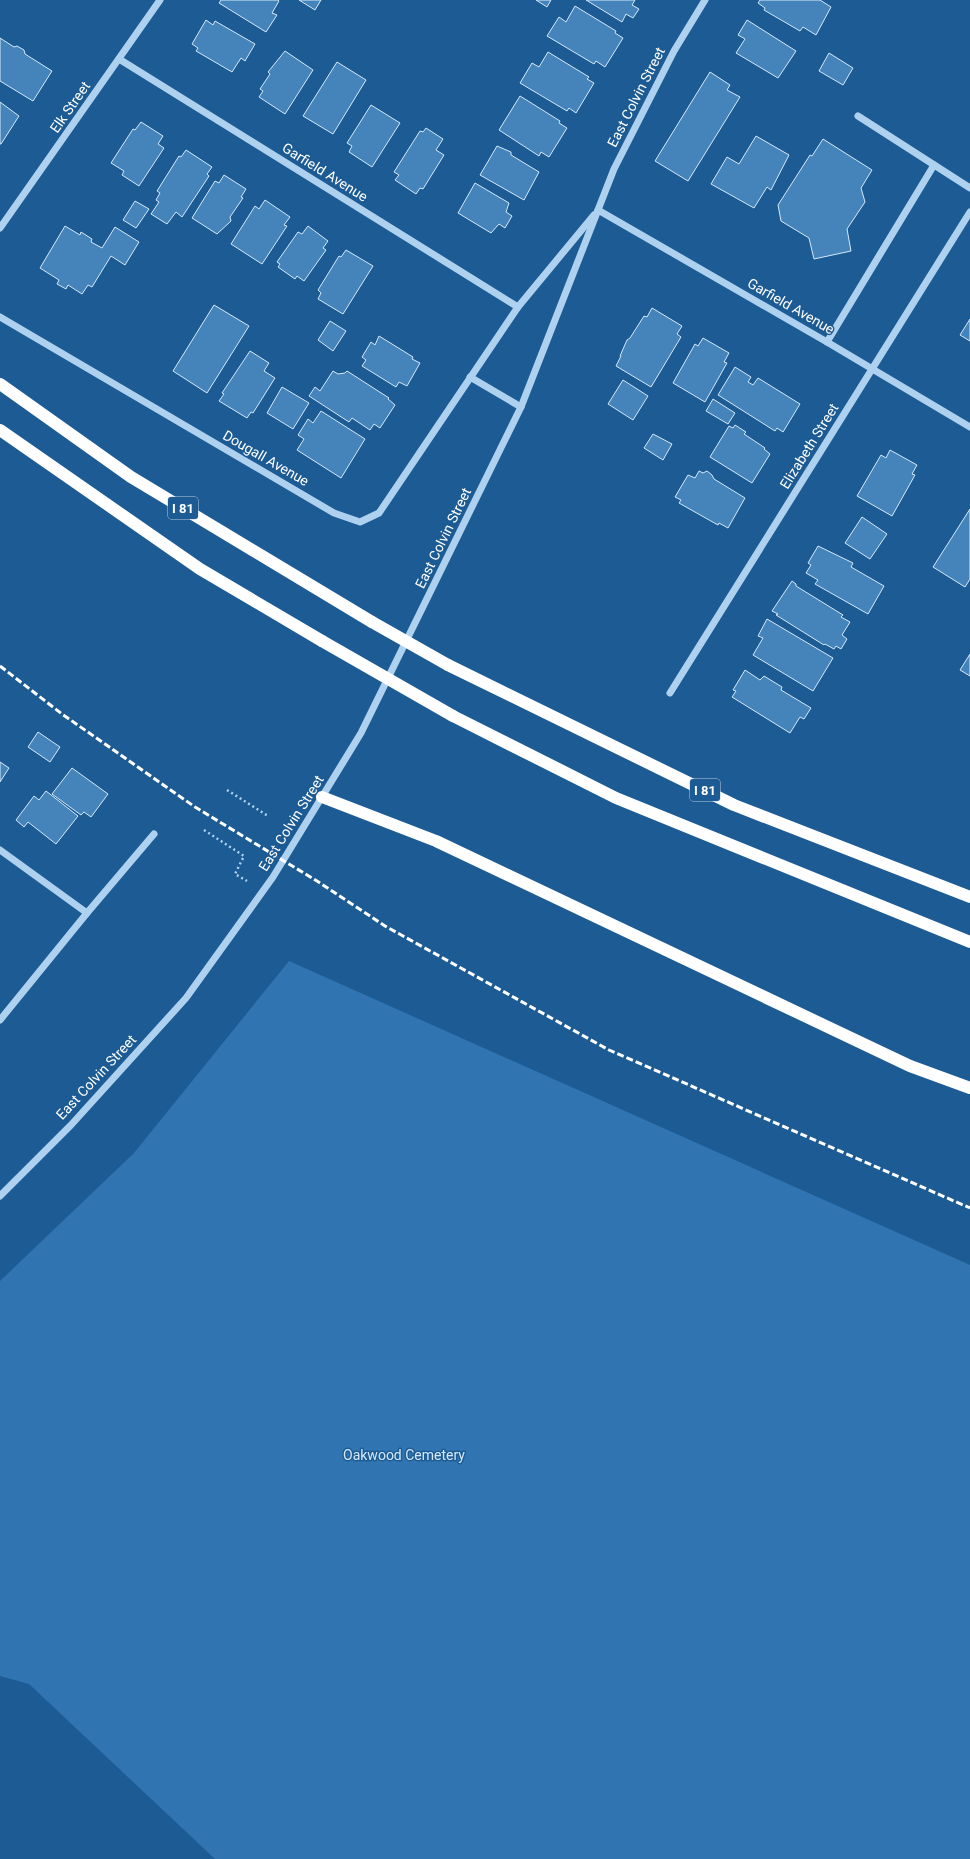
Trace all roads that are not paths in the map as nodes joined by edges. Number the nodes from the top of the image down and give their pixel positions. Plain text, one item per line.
1 (160, 0) edge
2 (705, 0) edge
3 (119, 59) junction
4 (858, 116) dead end
5 (934, 165) junction
6 (970, 188) edge
7 (598, 210) junction
8 (970, 212) edge
9 (0, 228) edge
10 (518, 307) junction
11 (1, 317) edge
12 (828, 342) junction
13 (872, 369) junction
14 (470, 377) junction
15 (0, 384) edge
16 (521, 407) junction
17 (970, 427) edge
18 (0, 430) edge
19 (670, 693) dead end
20 (322, 797) junction
21 (154, 834) dead end
22 (0, 850) edge
23 (970, 897) edge
24 (87, 913) junction
25 (970, 942) edge
26 (0, 1020) edge
27 (970, 1088) edge
28 (0, 1196) edge

1 - 3 street, Elk Street
2 - 7 street, East Colvin Street
3 - 9 street, Elk Street
3 - 10 street, Garfield Avenue
4 - 5 street
5 - 6 street
5 - 12 street
7 - 10 street, East Colvin Street
7 - 12 street, Garfield Avenue
7 - 16 street, East Colvin Street
8 - 13 street, Elizabeth Street
10 - 14 street, East Colvin Street
11 - 14 street, Dougall Avenue
12 - 13 street, Garfield Avenue
13 - 17 street, Garfield Avenue
13 - 19 street, Elizabeth Street
14 - 16 street
15 - 23 highway, I 81, bridge
16 - 20 street, East Colvin Street
18 - 25 highway, bridge
20 - 27 highway
20 - 28 street, East Colvin Street
21 - 24 street
22 - 24 street
24 - 26 street

